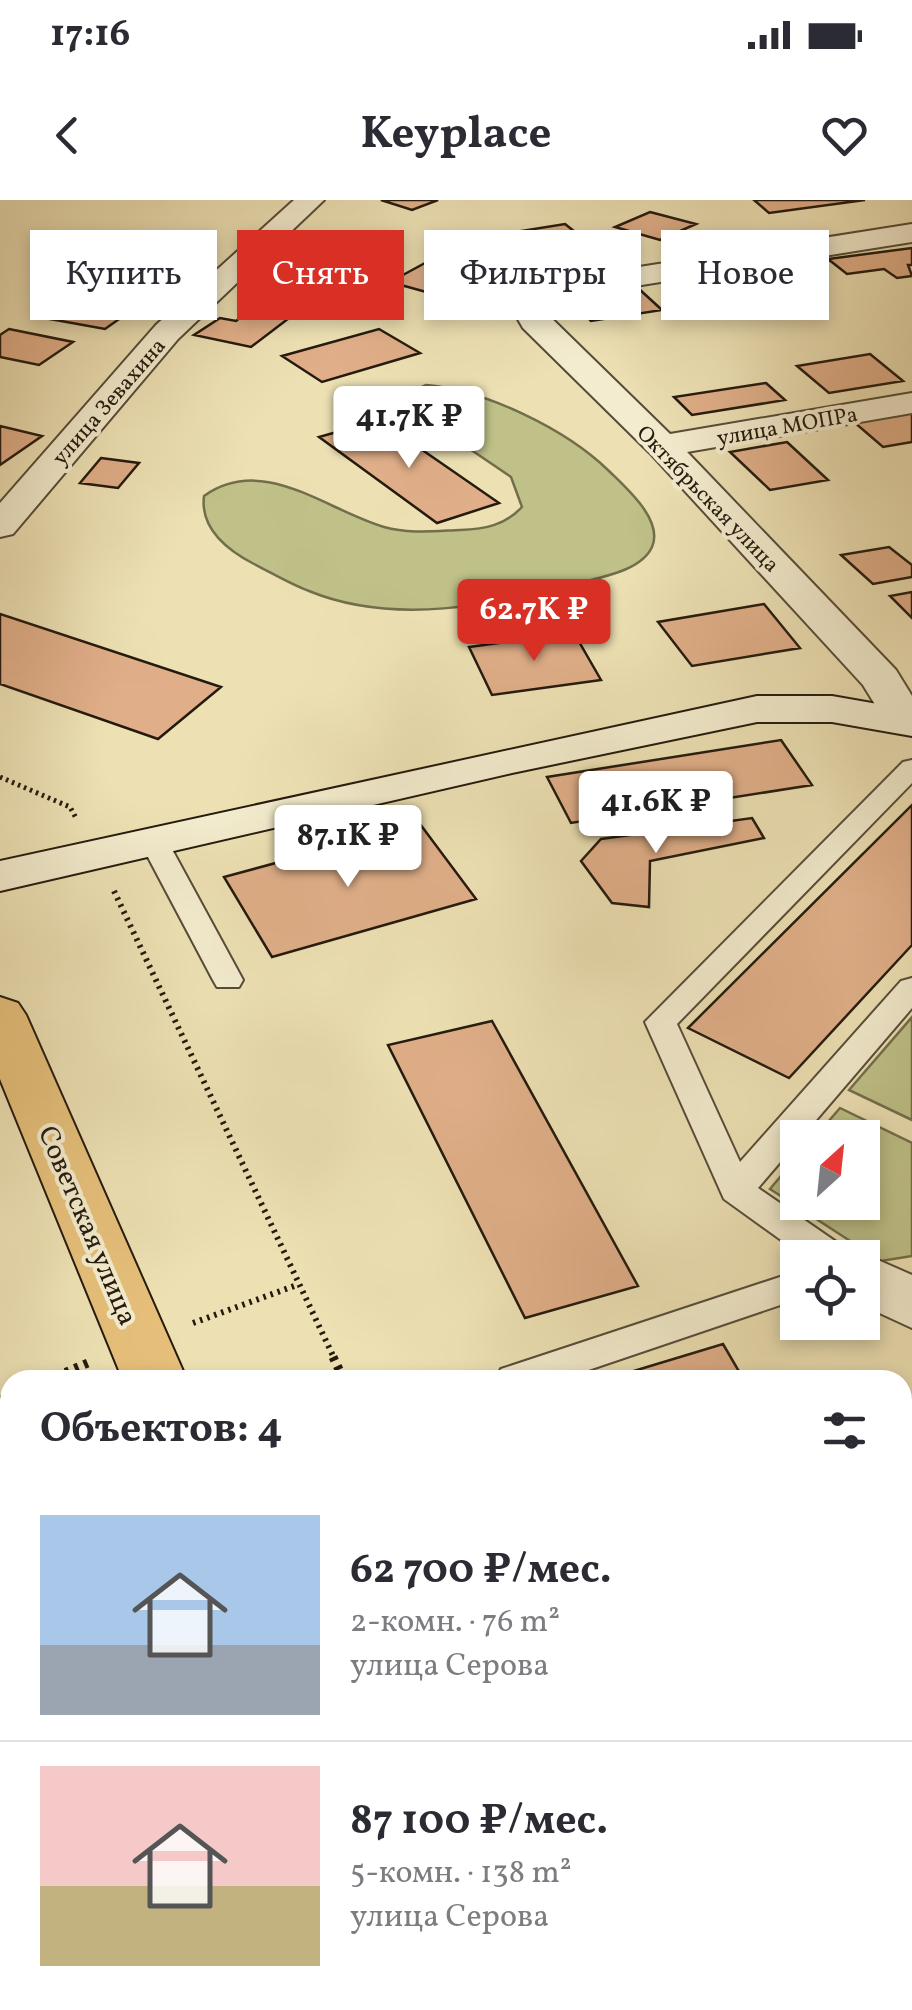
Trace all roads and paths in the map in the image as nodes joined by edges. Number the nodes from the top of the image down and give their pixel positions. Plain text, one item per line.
1 (310, 200) edge
2 (912, 233) edge
3 (912, 404) edge
4 (662, 446) junction
5 (0, 526) edge
6 (896, 675) edge
7 (832, 709) junction
8 (908, 722) edge
9 (912, 768) edge
10 (0, 778) edge
11 (154, 842) junction
12 (97, 854) junction
13 (0, 876) edge
14 (228, 980) dead end
15 (912, 988) edge
16 (0, 1015) edge
17 (736, 1190) junction
18 (807, 1240) edge
19 (880, 1286) edge
20 (780, 1291) edge
21 (912, 1304) edge
22 (151, 1370) edge
23 (339, 1370) edge
24 (544, 1370) edge

1 - 5 street, улица Зевахина
2 - 4 street, Октябрьская улица
3 - 4 street, улица МОПРа
4 - 6 street, Октябрьская улица
6 - 7 street
6 - 8 street, Октябрьская улица
7 - 8 street
7 - 11 street
9 - 17 lane
10 - 12 path
11 - 12 street
11 - 14 lane
12 - 13 street
12 - 23 path
15 - 17 lane
16 - 22 main road, Советская улица
17 - 18 lane
19 - 21 street
20 - 24 lane

